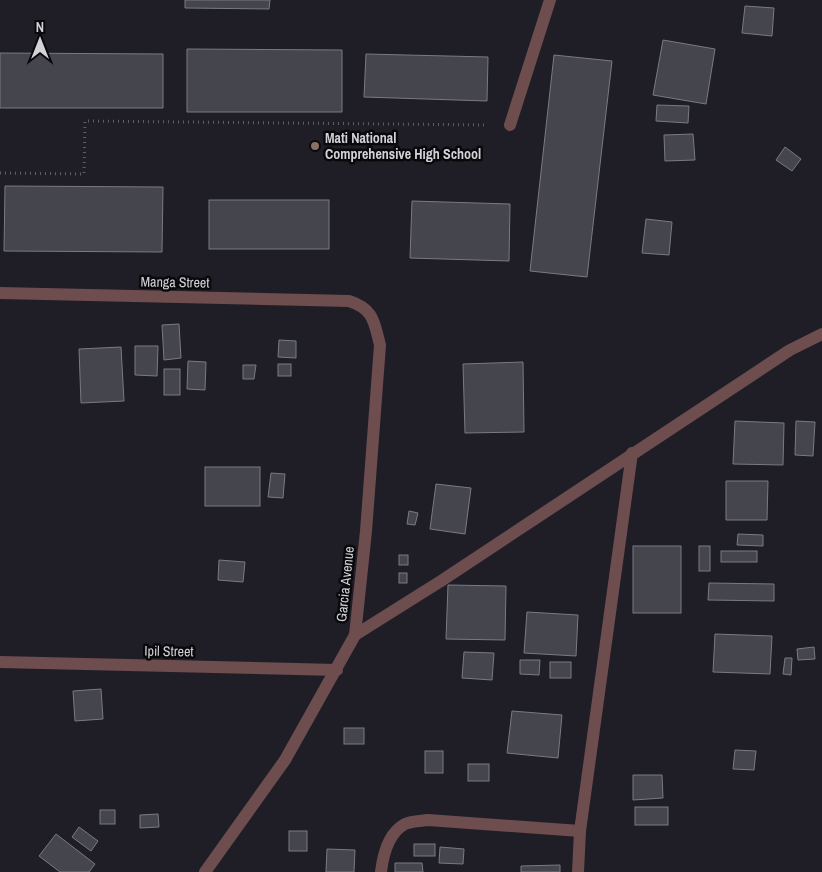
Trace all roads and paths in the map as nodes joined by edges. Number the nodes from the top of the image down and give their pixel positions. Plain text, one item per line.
1 (550, 0) edge
2 (510, 125) joint
3 (0, 173) edge
4 (0, 293) edge
5 (349, 301) joint
6 (822, 334) edge
7 (632, 453) junction
8 (355, 635) junction
9 (0, 662) edge
10 (337, 670) junction
11 (580, 831) junction
12 (205, 872) edge
13 (381, 872) edge
14 (578, 872) edge

1 - 2 street
2 - 3 path
4 - 5 street, Manga Street
5 - 8 street, Garcia Avenue
6 - 7 street
7 - 8 street
7 - 11 street
8 - 10 street, Garcia Avenue
9 - 10 street, Ipil Street
10 - 12 street, Garcia Avenue
11 - 13 street
11 - 14 street

